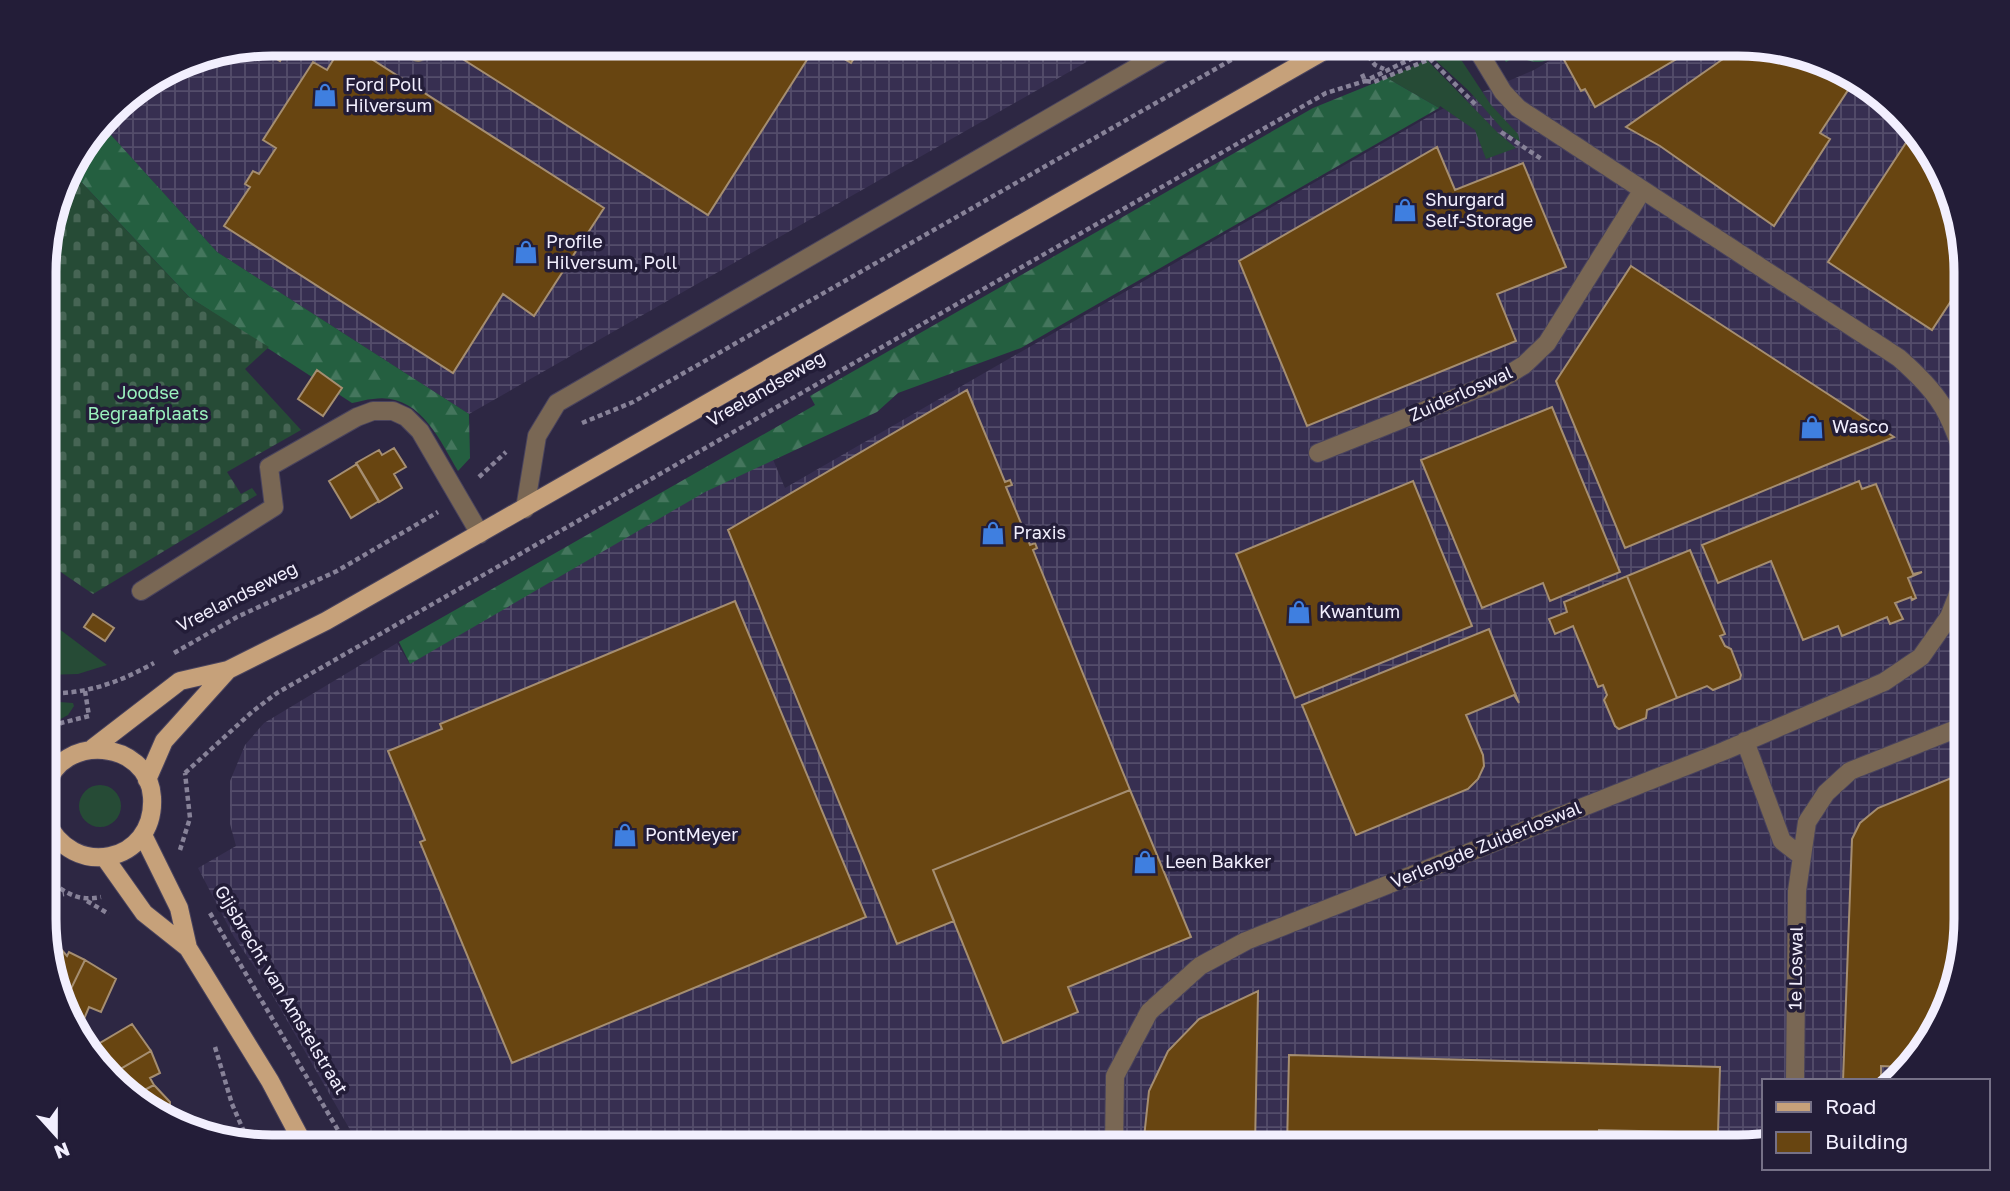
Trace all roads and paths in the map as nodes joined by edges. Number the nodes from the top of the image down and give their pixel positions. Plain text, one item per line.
1 (1156, 56) edge
2 (1238, 56) edge
3 (1315, 56) edge
4 (1369, 56) edge
5 (1415, 56) edge
6 (1481, 56) edge
7 (1430, 59) dead end
8 (1385, 69) junction
9 (1362, 74) dead end
10 (1365, 81) junction
11 (1642, 191) junction
12 (1954, 429) edge
13 (537, 436) junction
14 (1318, 453) dead end
15 (459, 499) junction
16 (525, 509) junction
17 (480, 534) junction
18 (141, 591) dead end
19 (1954, 606) edge
20 (228, 670) junction
21 (85, 691) junction
22 (56, 692) edge
23 (89, 716) dead end
24 (1954, 730) edge
25 (1745, 741) junction
26 (93, 748) junction
27 (178, 762) dead end
28 (56, 769) edge
29 (185, 773) junction
30 (147, 780) junction
31 (142, 835) junction
32 (56, 839) edge
33 (1800, 855) junction
34 (105, 858) junction
35 (182, 861) dead end
36 (56, 887) edge
37 (64, 894) junction
38 (56, 895) edge
39 (206, 906) dead end
40 (118, 919) dead end
41 (188, 948) junction
42 (213, 1035) dead end
43 (1795, 1079) edge
44 (245, 1133) edge
45 (299, 1135) edge
46 (341, 1135) edge
47 (1114, 1135) edge

1 - 13 street
2 - 13 path, Vreelandseweg
3 - 16 main road, Vreelandseweg
4 - 8 path
5 - 8 path, Vreelandseweg
6 - 11 street
7 - 10 path
8 - 10 path, Vreelandseweg
9 - 10 path
10 - 29 path, Vreelandseweg
11 - 12 street
11 - 14 street, Zuiderloswal
13 - 15 path, Vreelandseweg
13 - 16 street
15 - 17 street
15 - 18 street
15 - 21 path, Vreelandseweg
16 - 17 main road, Vreelandseweg
17 - 20 main road, Vreelandseweg
19 - 25 street, Verlengde Zuiderloswal
20 - 26 main road, Vreelandseweg
20 - 30 main road, Vreelandseweg
21 - 22 path, Vreelandseweg
21 - 23 path
24 - 33 street, 1e Loswal
25 - 33 street
25 - 47 street, Verlengde Zuiderloswal
26 - 28 main road, Vreelandseweg
26 - 30 main road
27 - 29 path
29 - 35 path
30 - 31 main road
31 - 34 main road
31 - 41 main road
32 - 34 main road
33 - 43 street, 1e Loswal
34 - 41 main road
36 - 37 path
37 - 38 path
37 - 40 path
39 - 46 path, Gijsbrecht van Amstelstraat
41 - 45 main road
42 - 44 path

